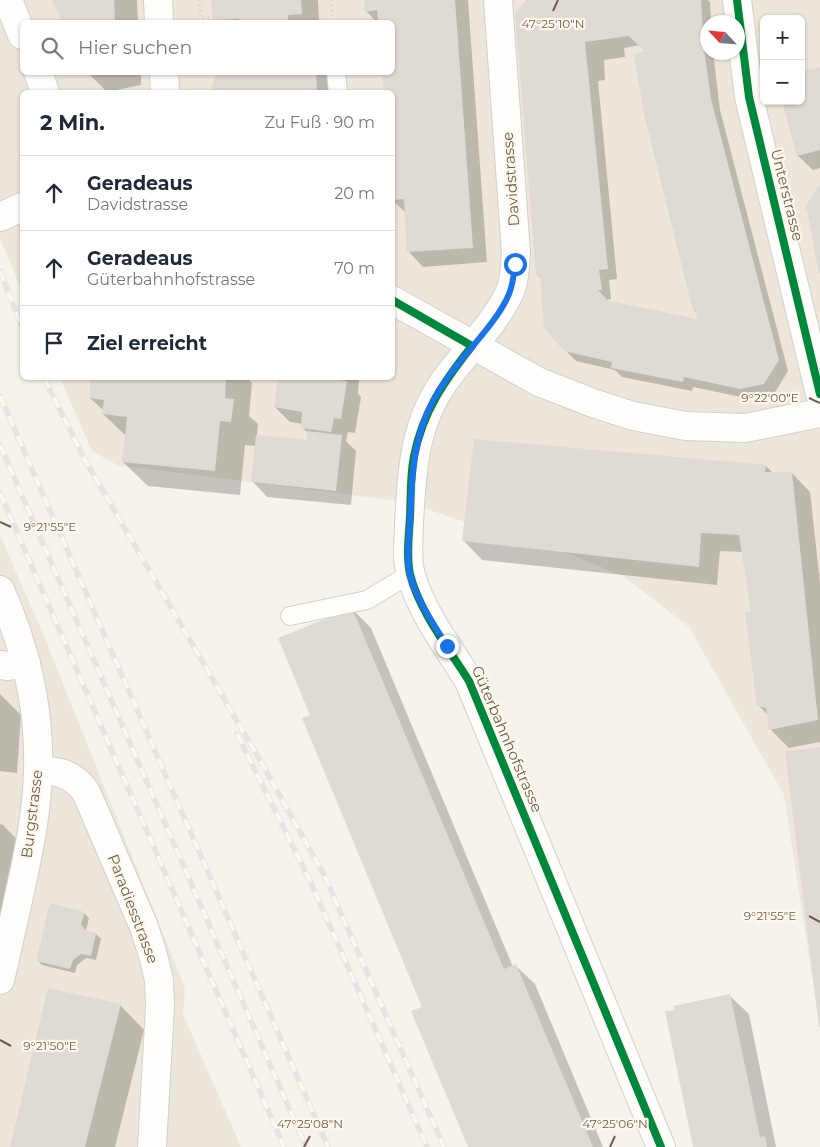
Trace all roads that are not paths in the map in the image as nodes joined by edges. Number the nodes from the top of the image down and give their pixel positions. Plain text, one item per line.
1 (8, 0) edge
2 (158, 0) edge
3 (498, 0) edge
4 (737, 0) edge
5 (159, 20) edge
6 (20, 31) edge
7 (39, 75) edge
8 (164, 75) edge
9 (336, 75) edge
10 (44, 90) edge
11 (166, 90) edge
12 (338, 90) edge
13 (20, 208) edge
14 (0, 217) edge
15 (395, 302) edge
16 (472, 346) junction
17 (820, 394) edge
18 (820, 413) edge
19 (409, 556) junction
20 (0, 590) edge
21 (290, 616) dead end
22 (13, 664) edge
23 (38, 770) junction
24 (0, 980) edge
25 (152, 1147) edge
26 (662, 1147) edge

1 - 6 street
2 - 5 street
3 - 16 street, Davidstrasse
4 - 17 street, Unterstrasse
7 - 10 street
8 - 11 street
9 - 12 lane
13 - 14 street
15 - 16 street
16 - 18 street
16 - 19 street, Güterbahnhofstrasse
19 - 21 lane
19 - 26 street, Güterbahnhofstrasse
20 - 22 street, Burgstrasse
22 - 23 street, Burgstrasse
23 - 24 street, Burgstrasse
23 - 25 street, Paradiesstrasse

